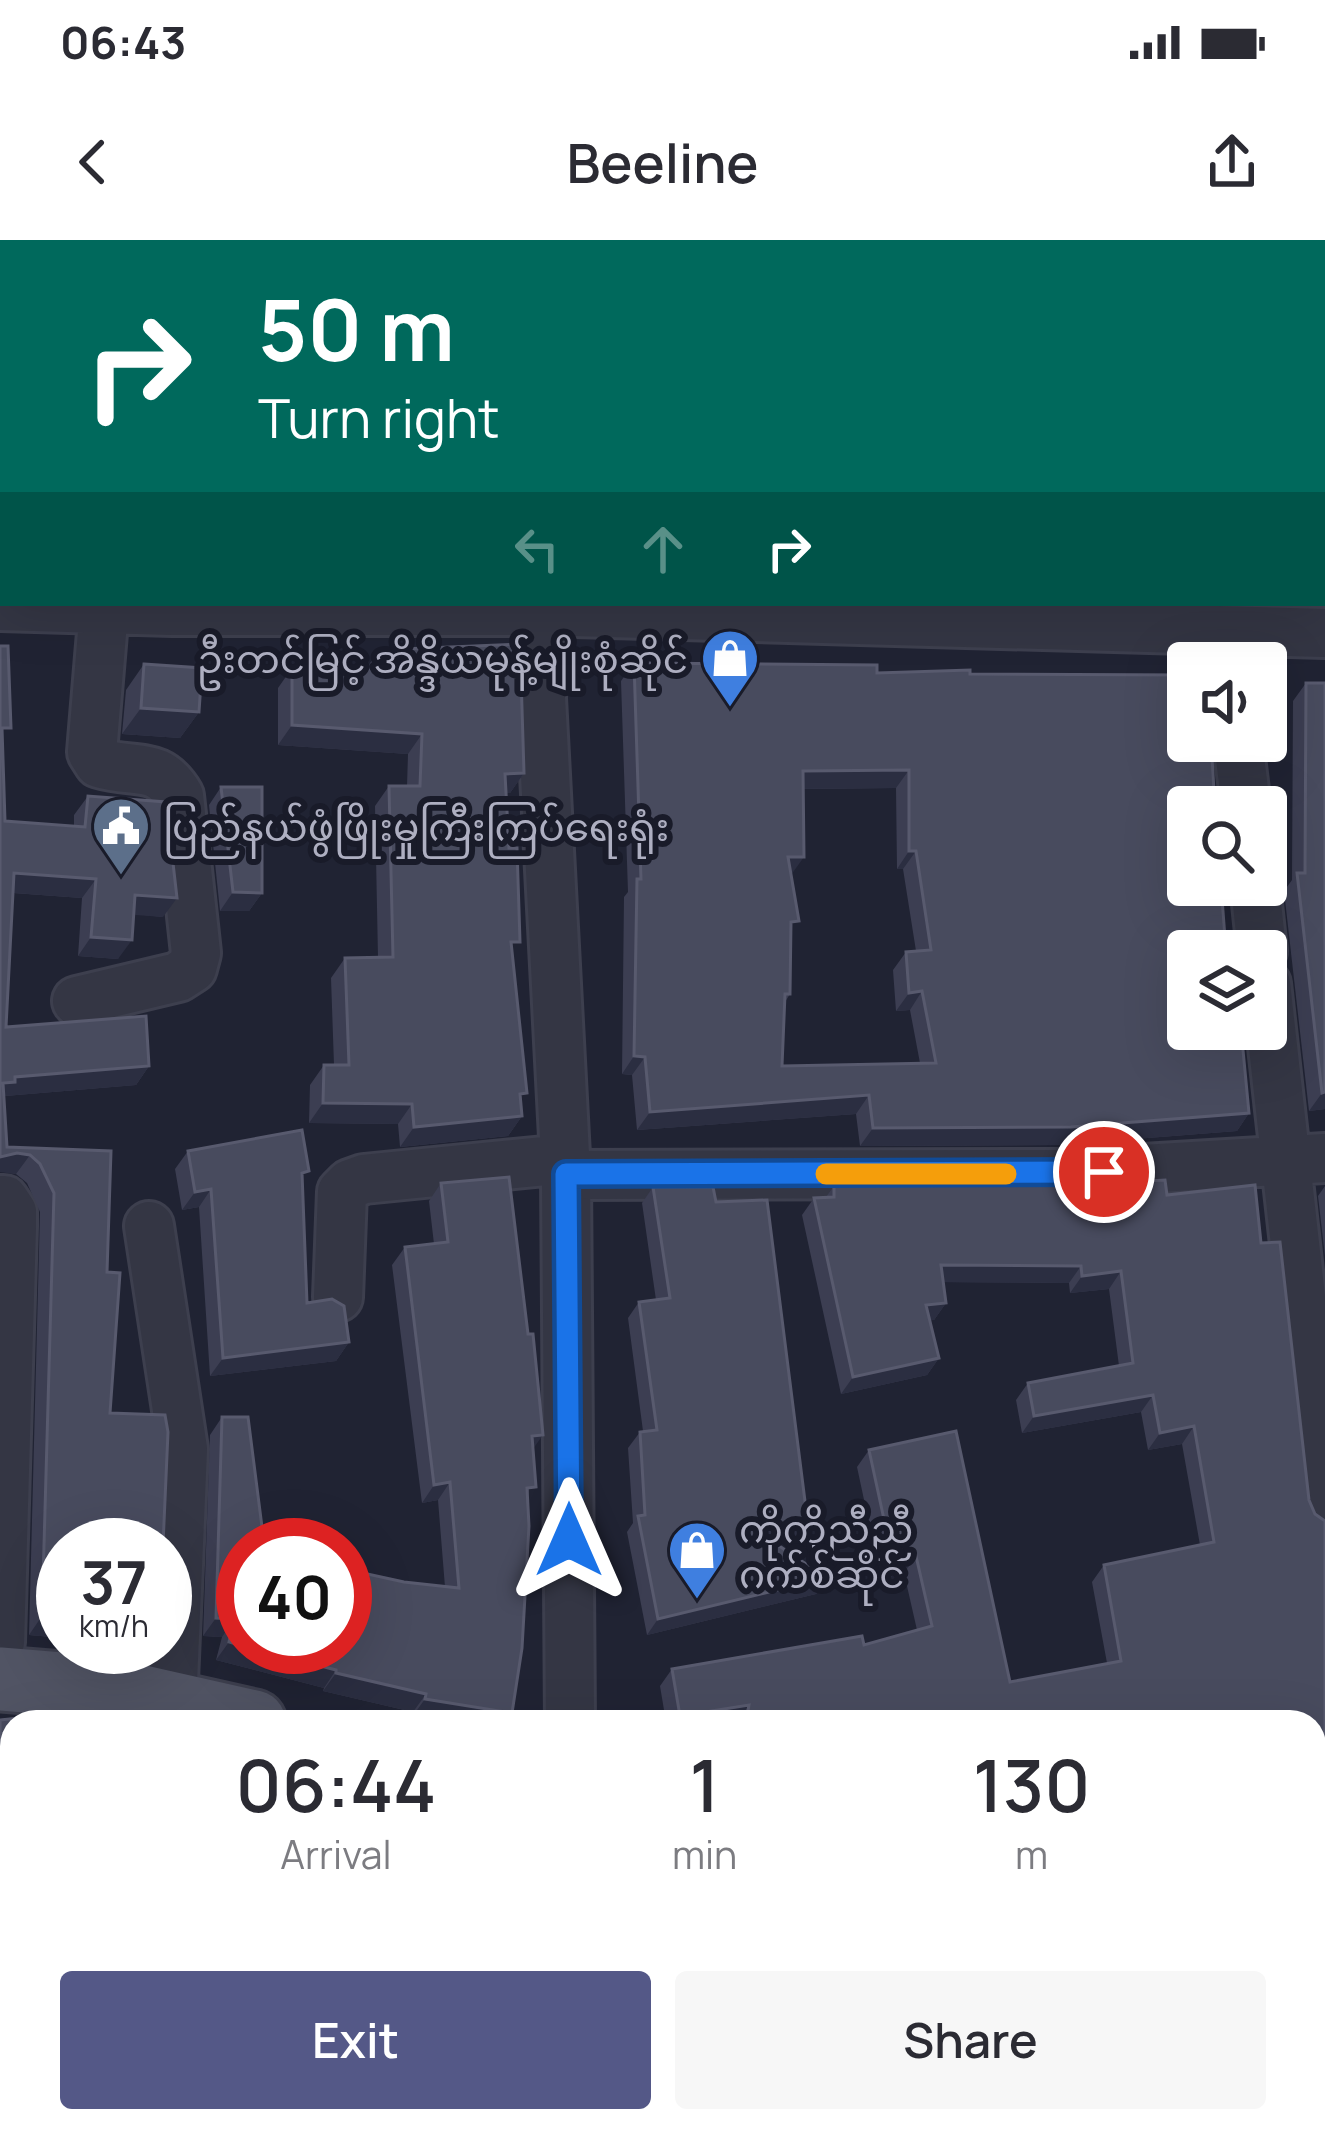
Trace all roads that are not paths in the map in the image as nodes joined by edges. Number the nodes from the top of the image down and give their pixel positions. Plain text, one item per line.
1 (0, 606) edge
2 (537, 607) edge
3 (104, 609) junction
4 (1225, 632) edge
5 (1325, 633) edge
6 (76, 1001) dead end
7 (1281, 1050) edge
8 (1306, 1161) edge
9 (565, 1167) junction
10 (0, 1200) edge
11 (149, 1226) dead end
12 (338, 1297) edge
13 (1325, 1513) edge
14 (0, 1642) edge
15 (0, 1679) edge
16 (172, 1704) junction
17 (199, 1710) edge
18 (570, 1710) edge

1 - 3 street
2 - 3 street
2 - 4 street
2 - 9 street
3 - 6 street
4 - 5 street
7 - 8 street
8 - 9 street
8 - 13 street
9 - 12 street
9 - 18 street
10 - 14 street
11 - 16 street
15 - 16 main road
16 - 17 main road

